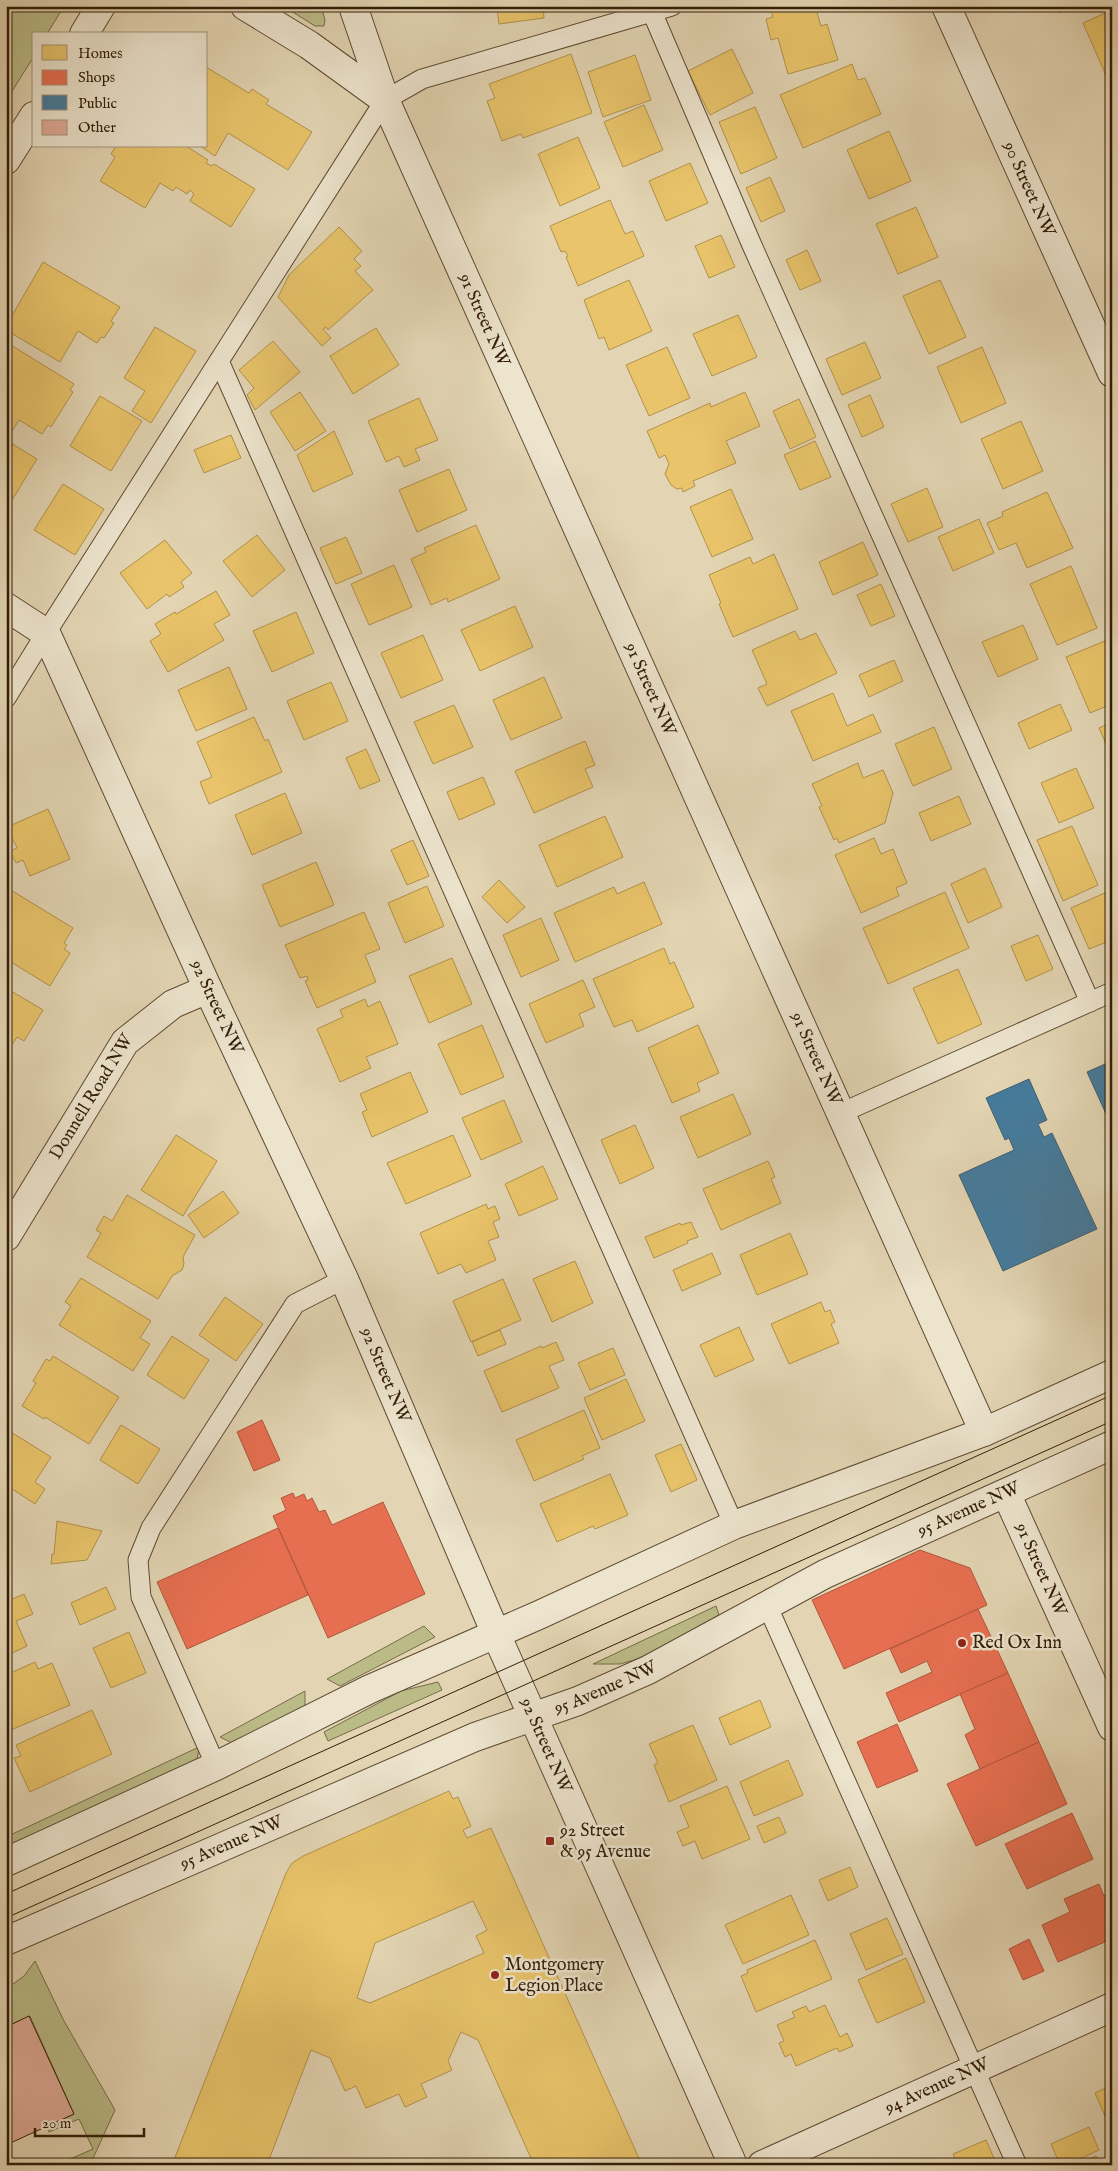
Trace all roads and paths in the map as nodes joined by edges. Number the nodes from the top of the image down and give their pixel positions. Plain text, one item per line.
1 (101, 6) edge
2 (244, 6) edge
3 (353, 6) edge
4 (672, 6) edge
5 (946, 6) edge
6 (652, 9) edge
7 (85, 32) edge
8 (385, 100) junction
9 (32, 119) edge
10 (6, 160) edge
11 (219, 361) junction
12 (1112, 373) edge
13 (6, 607) edge
14 (46, 632) junction
15 (6, 698) edge
16 (208, 989) junction
17 (1112, 992) edge
18 (1090, 1002) junction
19 (841, 1113) junction
20 (6, 1237) edge
21 (344, 1279) junction
22 (1112, 1374) edge
23 (984, 1432) junction
24 (1112, 1445) edge
25 (1006, 1493) junction
26 (734, 1525) junction
27 (768, 1605) junction
28 (496, 1634) junction
29 (533, 1716) junction
30 (1112, 1727) edge
31 (216, 1766) junction
32 (6, 1862) edge
33 (6, 1941) edge
34 (1112, 2007) edge
35 (975, 2069) junction
36 (733, 2165) edge
37 (762, 2165) edge
38 (1017, 2165) edge

1 - 7 street
2 - 8 street, 91 Street NW
3 - 8 street
4 - 6 lane
5 - 12 street, 90 Street NW
6 - 8 lane
6 - 18 lane
8 - 11 lane
8 - 19 street, 91 Street NW
9 - 10 street
11 - 14 lane
11 - 26 lane
13 - 14 street
14 - 15 lane
14 - 16 street, 92 Street NW
16 - 20 street, Donnell Road NW
16 - 21 street, 92 Street NW
17 - 18 lane
18 - 19 lane
19 - 23 street, 91 Street NW
21 - 28 street, 92 Street NW
21 - 31 lane
22 - 23 street
23 - 26 street
24 - 25 street, 95 Avenue NW
25 - 27 street, 95 Avenue NW
25 - 30 street, 91 Street NW
26 - 28 street
27 - 29 street, 95 Avenue NW
27 - 35 lane
28 - 29 street, 92 Street NW
28 - 31 street
29 - 33 street, 95 Avenue NW
29 - 36 street, 92 Street NW
31 - 32 street
34 - 35 street, 94 Avenue NW
35 - 37 street, 94 Avenue NW
35 - 38 lane

